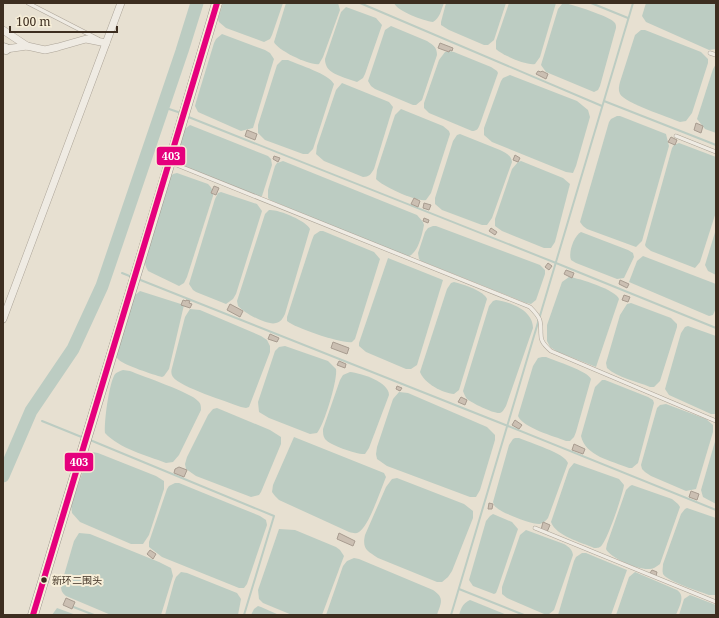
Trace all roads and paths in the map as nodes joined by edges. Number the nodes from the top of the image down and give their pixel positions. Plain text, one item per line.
1 (28, 3) edge
2 (121, 3) edge
3 (217, 3) edge
4 (3, 30) edge
5 (106, 43) junction
6 (27, 46) junction
7 (5, 49) edge
8 (710, 53) dead end
9 (716, 55) edge
10 (676, 136) dead end
11 (716, 152) edge
12 (170, 162) junction
13 (3, 318) edge
14 (716, 421) edge
15 (535, 528) dead end
16 (716, 602) edge
17 (33, 615) edge

1 - 5 lane
2 - 5 street
3 - 12 street
4 - 6 street
5 - 6 street
5 - 13 street
6 - 7 street
8 - 9 lane
10 - 11 lane
12 - 14 lane
12 - 17 street
15 - 16 lane

